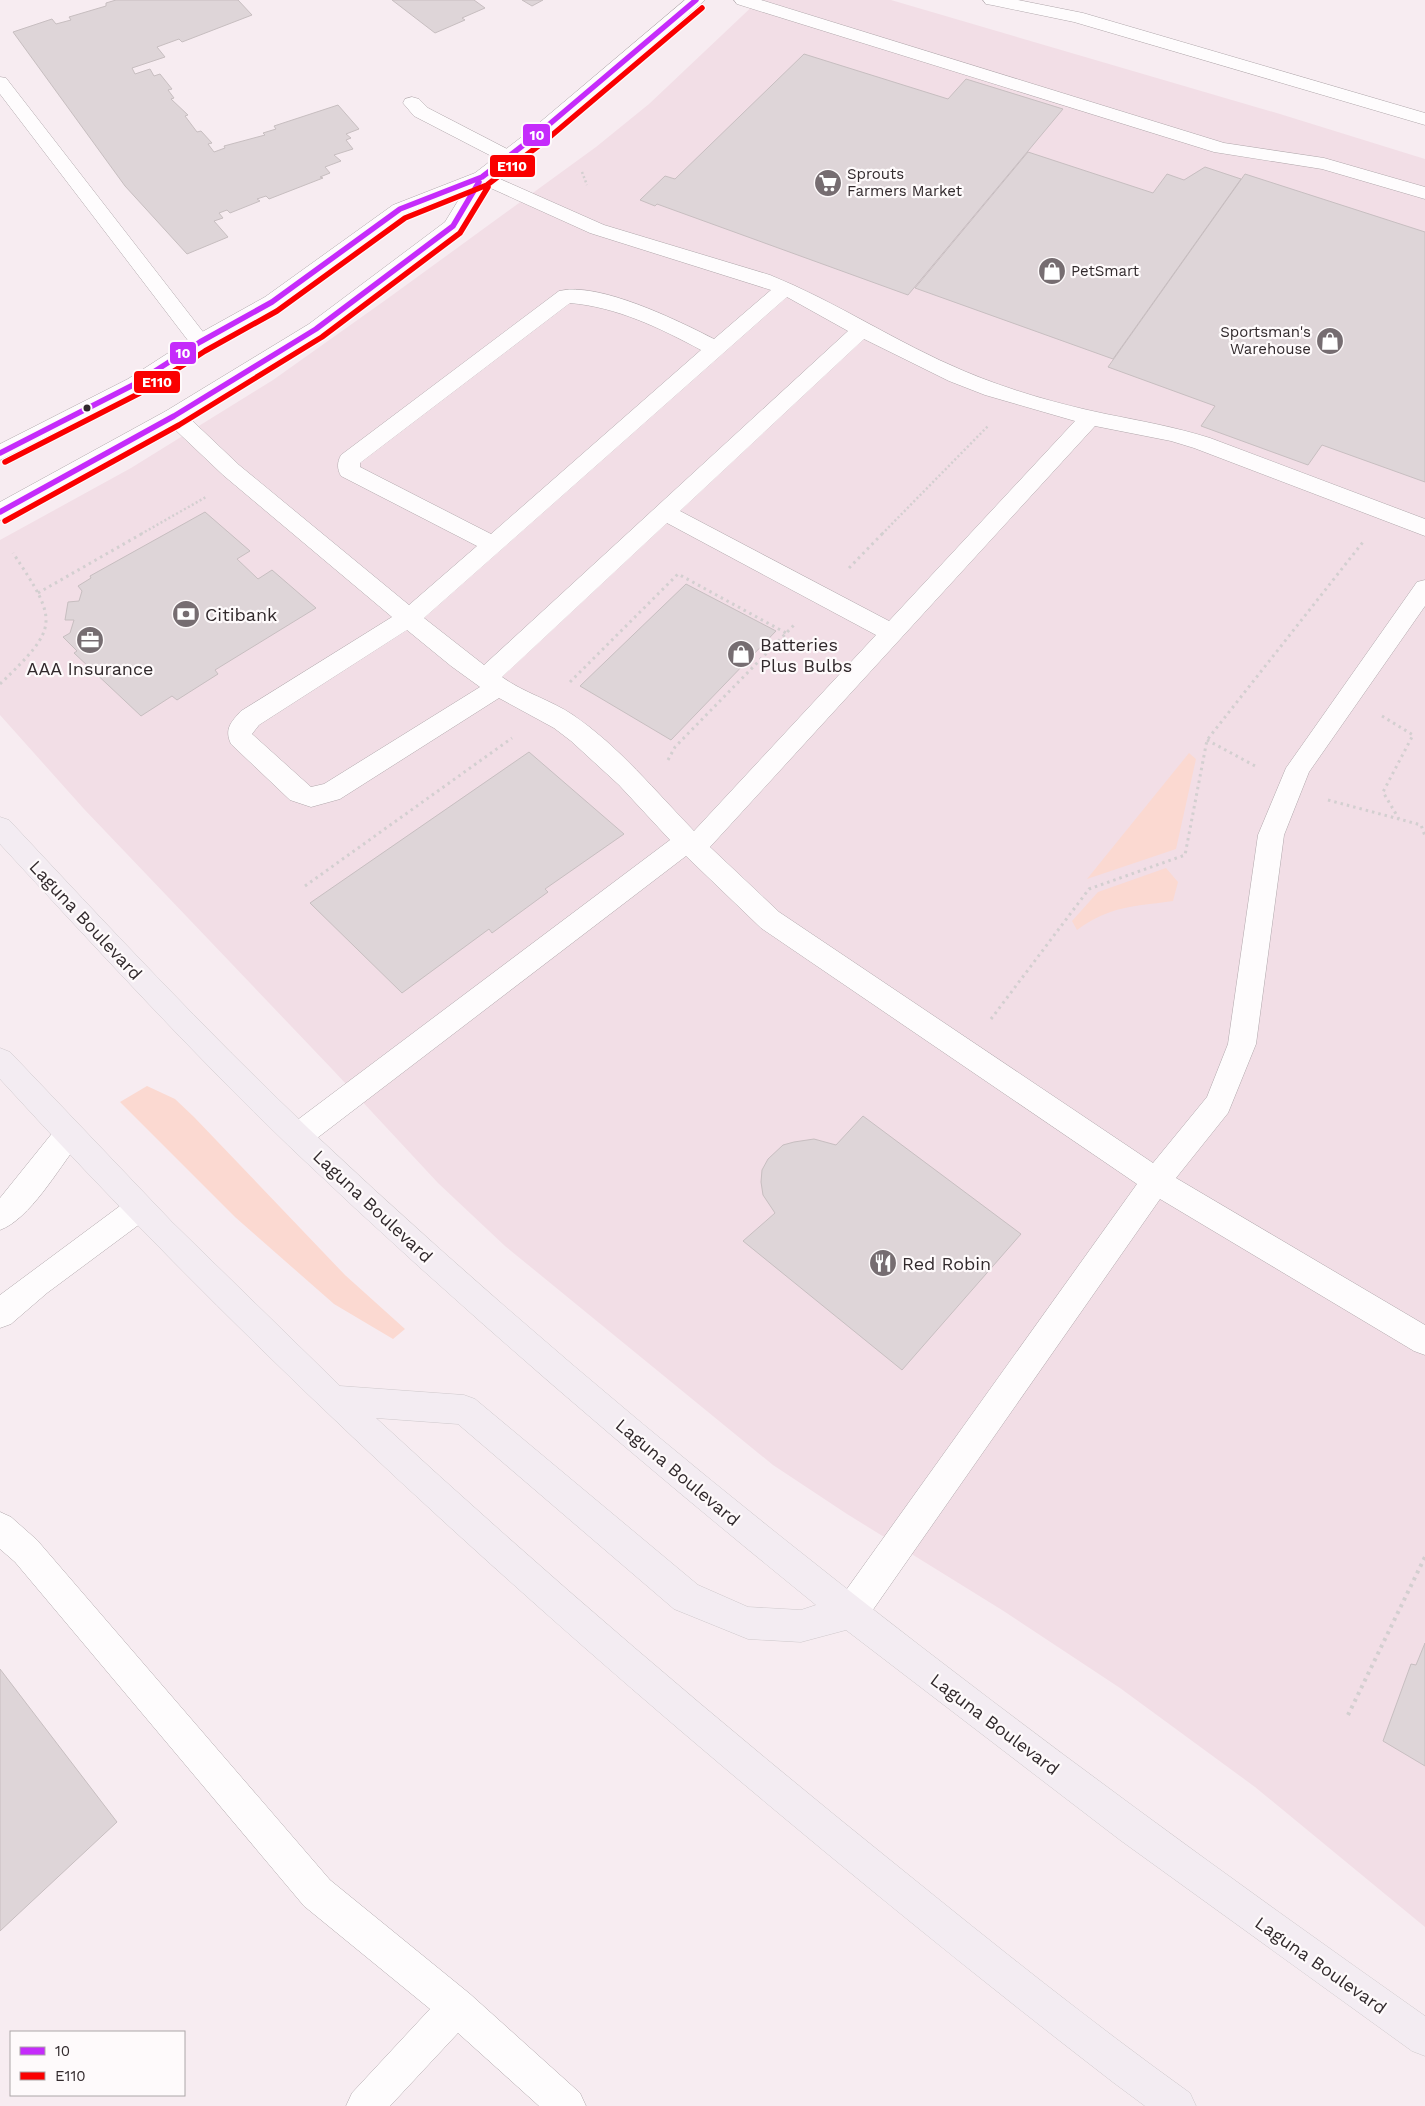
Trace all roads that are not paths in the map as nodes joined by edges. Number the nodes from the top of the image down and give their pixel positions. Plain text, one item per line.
1 (696, 0) edge
2 (743, 0) edge
3 (992, 0) edge
4 (0, 82) edge
5 (412, 103) dead end
6 (1425, 119) edge
7 (508, 157) junction
8 (482, 177) junction
9 (1425, 192) edge
10 (785, 288) junction
11 (862, 330) junction
12 (200, 342) junction
13 (715, 349) junction
14 (174, 416) junction
15 (1091, 417) junction
16 (0, 453) edge
17 (0, 512) edge
18 (664, 512) junction
19 (1425, 528) edge
20 (492, 544) junction
21 (1425, 588) edge
22 (410, 617) junction
23 (892, 633) junction
24 (491, 683) junction
25 (0, 827) edge
26 (691, 844) junction
27 (0, 1060) edge
28 (68, 1135) junction
29 (298, 1136) junction
30 (1156, 1181) junction
31 (138, 1209) junction
32 (0, 1217) edge
33 (0, 1314) edge
34 (1425, 1341) edge
35 (335, 1400) junction
36 (0, 1528) edge
37 (851, 1612) junction
38 (457, 2007) junction
39 (1425, 2038) edge
40 (365, 2106) edge
41 (567, 2106) edge
42 (1177, 2106) edge

1 - 7 main road
2 - 9 main road
3 - 6 main road
4 - 12 main road
5 - 7 main road
7 - 8 main road
8 - 10 main road
8 - 12 main road
8 - 14 main road
10 - 11 main road
10 - 13 main road
11 - 15 main road
11 - 18 main road
12 - 16 main road
13 - 20 main road
13 - 20 main road
14 - 17 main road
14 - 22 main road
15 - 19 main road
15 - 23 main road
18 - 23 main road
18 - 24 main road
20 - 22 main road
21 - 30 main road
22 - 24 main road
22 - 24 main road
23 - 26 main road
24 - 26 main road
25 - 29 main road, Laguna Boulevard
26 - 29 main road
26 - 30 main road
27 - 28 main road
28 - 31 main road
28 - 32 main road
29 - 37 main road, Laguna Boulevard
30 - 34 main road
30 - 37 main road
31 - 33 main road
31 - 35 main road
35 - 37 main road
35 - 42 main road
36 - 38 main road
37 - 39 main road, Laguna Boulevard
38 - 40 main road
38 - 41 main road

